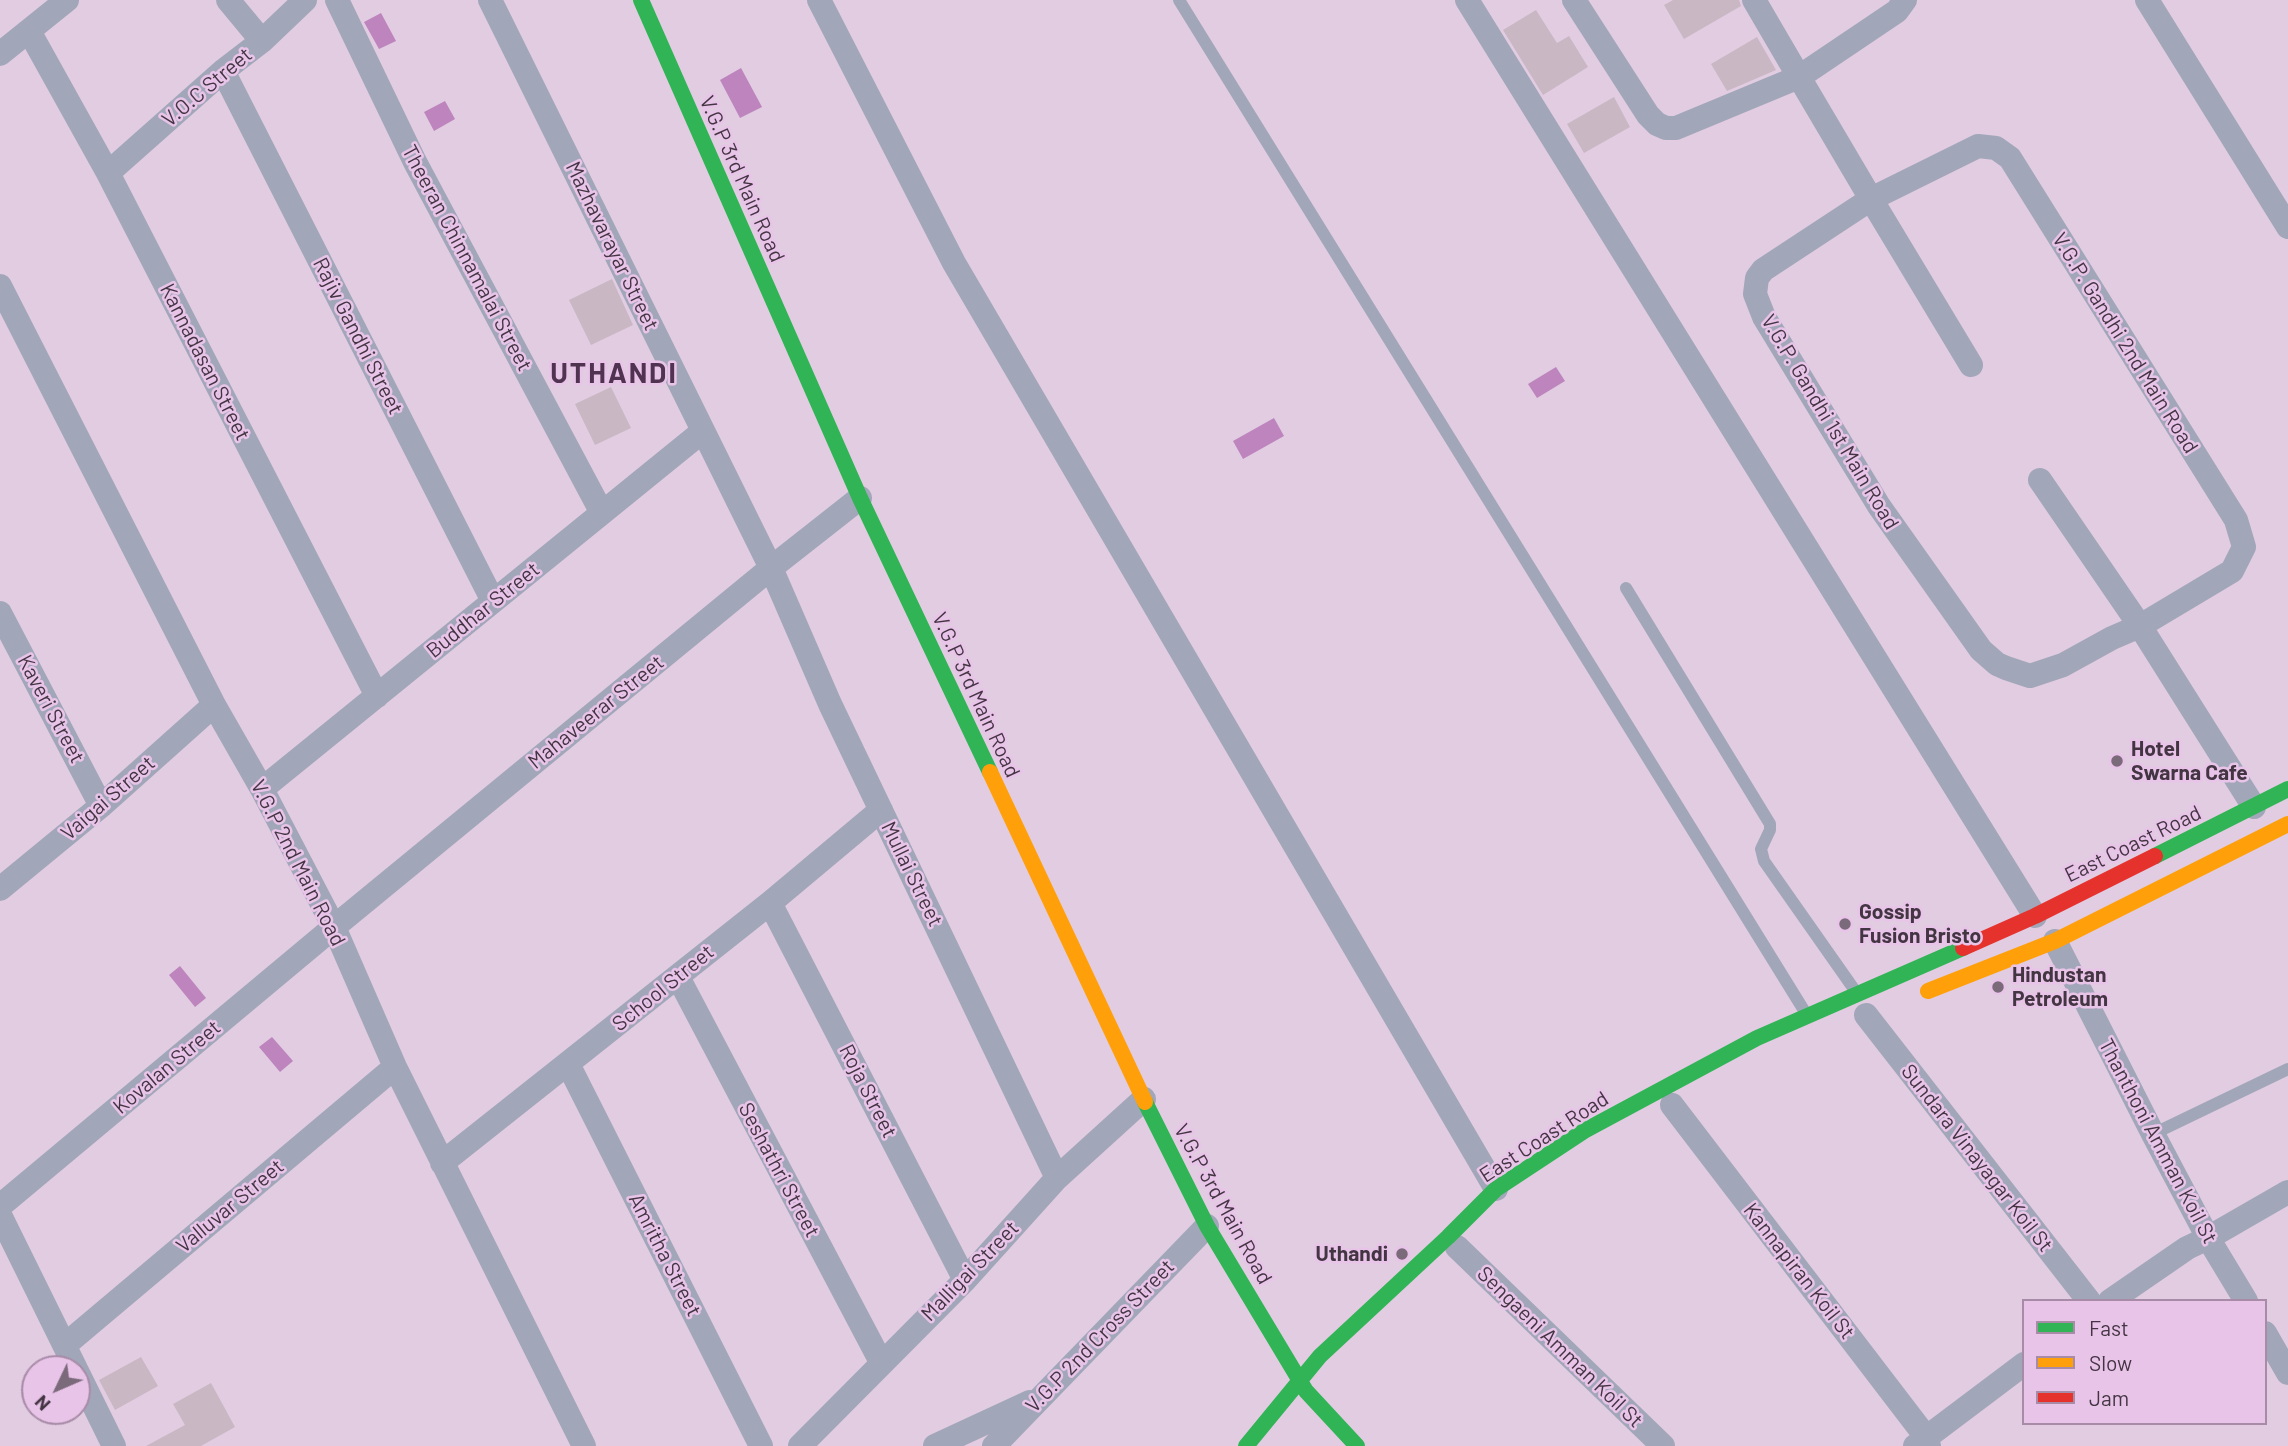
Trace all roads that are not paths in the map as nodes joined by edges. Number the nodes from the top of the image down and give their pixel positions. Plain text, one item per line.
1 (67, 0) edge
2 (228, 0) edge
3 (305, 0) edge
4 (337, 0) edge
5 (490, 0) edge
6 (641, 0) edge
7 (819, 0) edge
8 (1179, 0) edge
9 (1467, 0) edge
10 (1574, 0) edge
11 (1754, 0) edge
12 (1905, 0) edge
13 (2147, 0) edge
14 (29, 31) junction
15 (262, 41) junction
16 (0, 54) edge
17 (223, 71) junction
18 (1799, 77) junction
19 (108, 173) junction
20 (1871, 199) junction
21 (2288, 227) edge
22 (0, 286) edge
23 (1971, 365) dead end
24 (704, 431) junction
25 (2040, 480) dead end
26 (860, 498) junction
27 (602, 513) junction
28 (771, 568) junction
29 (1626, 588) dead end
30 (493, 601) junction
31 (0, 613) edge
32 (2140, 626) junction
33 (377, 696) junction
34 (214, 705) junction
35 (262, 789) junction
36 (2288, 789) edge
37 (102, 806) junction
38 (2254, 807) junction
39 (881, 810) junction
40 (2288, 824) edge
41 (0, 889) edge
42 (770, 902) junction
43 (2035, 916) junction
44 (334, 928) junction
45 (2055, 941) junction
46 (678, 977) junction
47 (1916, 995) dead end
48 (1864, 1010) junction
49 (1807, 1014) junction
50 (568, 1064) junction
51 (395, 1067) junction
52 (2288, 1069) edge
53 (1144, 1099) junction
54 (1672, 1105) dead end
55 (2153, 1134) junction
56 (442, 1163) junction
57 (1057, 1178) junction
58 (1496, 1189) junction
59 (2288, 1192) edge
60 (0, 1206) edge
61 (0, 1215) edge
62 (1207, 1226) junction
63 (1477, 1231) dead end
64 (2208, 1238) junction
65 (1457, 1247) junction
66 (965, 1280) junction
67 (2087, 1299) edge
68 (2113, 1299) edge
69 (2245, 1299) edge
70 (2267, 1336) edge
71 (65, 1345) junction
72 (70, 1355) edge
73 (881, 1362) junction
74 (2022, 1366) edge
75 (2288, 1373) edge
76 (1303, 1385) junction
77 (1042, 1396) junction
78 (91, 1399) edge
79 (1923, 1443) edge
80 (114, 1446) edge
81 (584, 1446) edge
82 (761, 1446) edge
83 (800, 1446) edge
84 (935, 1446) edge
85 (994, 1446) edge
86 (1246, 1446) edge
87 (1262, 1446) edge
88 (1357, 1446) edge
89 (1663, 1446) edge

1 - 14 street
2 - 15 street
3 - 15 street, V.O.C Street
4 - 27 street, Theeran Chinnamalai Street
5 - 24 street, Mazhavarayar Street
6 - 26 main road, V.G.P 3rd Main Road
7 - 58 street
8 - 49 lane
9 - 43 street
10 - 18 street
11 - 18 street
12 - 18 street
13 - 21 street
14 - 16 street
14 - 19 street, Kannadasan Street
15 - 17 street, V.O.C Street
17 - 19 street, V.O.C Street
17 - 30 street, Rajiv Gandhi Street
18 - 20 street
19 - 33 street, Kannadasan Street
20 - 23 street
20 - 32 street, V.G.P. Gandhi 2nd Main Road
20 - 32 street, V.G.P. Gandhi 1st Main Road
22 - 34 street, V.G.P 2nd Main Road
24 - 27 street, Buddhar Street
24 - 28 street, Mazhavarayar Street
25 - 32 street
26 - 28 street, Mahaveerar Street
26 - 53 main road, V.G.P 3rd Main Road
27 - 30 street, Buddhar Street
28 - 39 street, Mullai Street
28 - 44 street, Mahaveerar Street
29 - 48 lane
30 - 33 street, Buddhar Street
31 - 37 street, Kaveri Street
32 - 38 street
33 - 35 street, Buddhar Street
34 - 35 street, V.G.P 2nd Main Road
34 - 37 street, Vaigai Street
35 - 44 street, V.G.P 2nd Main Road
36 - 38 main road, East Coast Road
37 - 41 street, Vaigai Street
38 - 43 main road, East Coast Road
39 - 42 street, School Street
39 - 57 street, Mullai Street
40 - 45 main road
42 - 46 street, School Street
42 - 66 street, Roja Street
43 - 48 main road, East Coast Road
44 - 51 street, V.G.P 2nd Main Road
44 - 60 street, Kovalan Street
45 - 47 main road
45 - 55 street, Thanthoni Amman Koil St
46 - 50 street, School Street
46 - 73 street, Seshathri Street
48 - 49 main road, East Coast Road
48 - 67 street, Sundara Vinayagar Koil St
49 - 58 main road, East Coast Road
50 - 56 street, School Street
50 - 82 street, Amritha Street
51 - 56 street, V.G.P 2nd Main Road
51 - 71 street, Valluvar Street
52 - 55 lane
53 - 57 street, Malligai Street
53 - 62 main road, V.G.P 3rd Main Road
54 - 79 street, Kannapiran Koil St
55 - 64 street, Thanthoni Amman Koil St
56 - 81 street, V.G.P 2nd Main Road
57 - 66 street, Malligai Street
58 - 76 main road, East Coast Road
59 - 64 street
61 - 71 street
62 - 76 main road, V.G.P 3rd Main Road
62 - 77 street, V.G.P 2nd Cross Street
63 - 65 main road, East Coast Road
64 - 68 street
64 - 69 street, Thanthoni Amman Koil St
65 - 76 main road, East Coast Road
65 - 89 street, Sengaeni Amman Koil St
66 - 73 street, Malligai Street
70 - 75 street
71 - 72 street
73 - 83 street, Malligai Street
74 - 79 street
76 - 86 main road, East Coast Road
76 - 87 main road, East Coast Road
76 - 88 main road, V.G.P 3rd Main Road
77 - 84 street
77 - 85 street, V.G.P 2nd Cross Street
78 - 80 street

